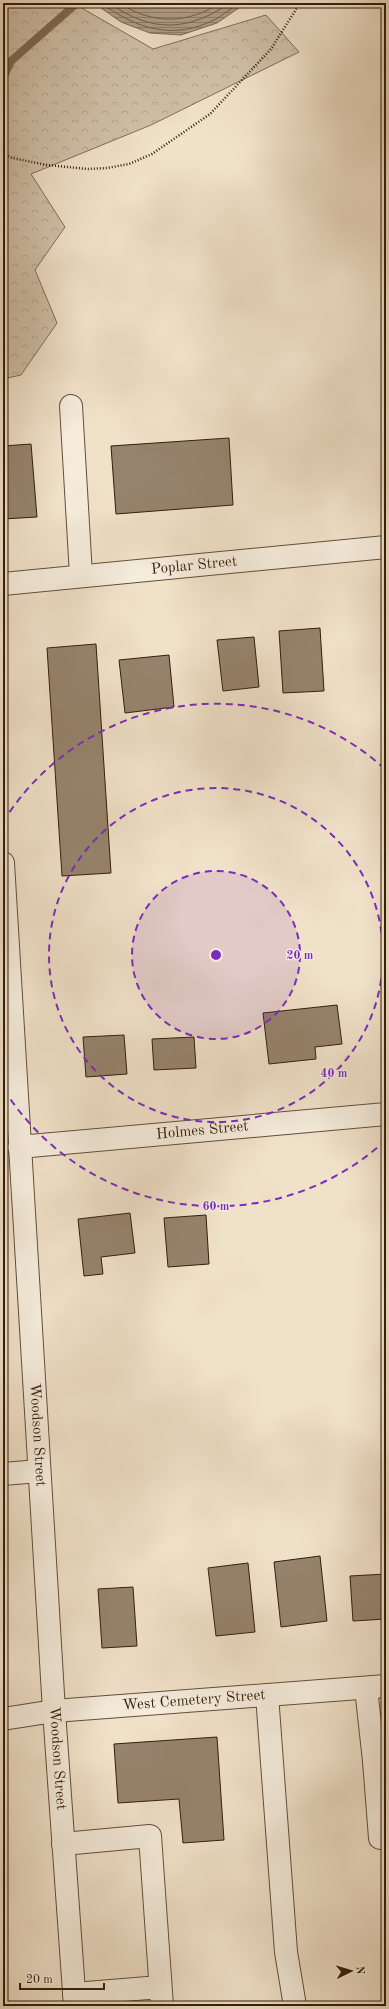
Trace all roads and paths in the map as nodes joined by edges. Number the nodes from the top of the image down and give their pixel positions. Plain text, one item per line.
1 (300, 3) edge
2 (3, 153) edge
3 (71, 406) dead end
4 (386, 547) edge
5 (81, 575) junction
6 (3, 584) edge
7 (3, 863) edge
8 (9, 1089) edge
9 (386, 1114) edge
10 (14, 1154) edge
11 (39, 1470) junction
12 (3, 1474) edge
13 (376, 1687) edge
14 (266, 1695) junction
15 (54, 1711) junction
16 (3, 1719) edge
17 (380, 1760) edge
18 (386, 1837) edge
19 (63, 1844) junction
20 (161, 1996) edge
21 (74, 2000) edge
22 (295, 2006) edge

1 - 2 path
3 - 5 street
4 - 5 street, Poplar Street
5 - 6 street, Poplar Street
7 - 8 street, Woodson Street
8 - 10 street, Woodson Street
9 - 10 street, Holmes Street
10 - 11 street, Woodson Street
11 - 12 street
11 - 15 street, Woodson Street
13 - 14 street, West Cemetery Street
13 - 17 street
14 - 15 street, West Cemetery Street
14 - 22 street
15 - 16 street, West Cemetery Street
15 - 19 street, Woodson Street
17 - 18 street
19 - 20 street
19 - 21 street, Woodson Street
20 - 21 street

